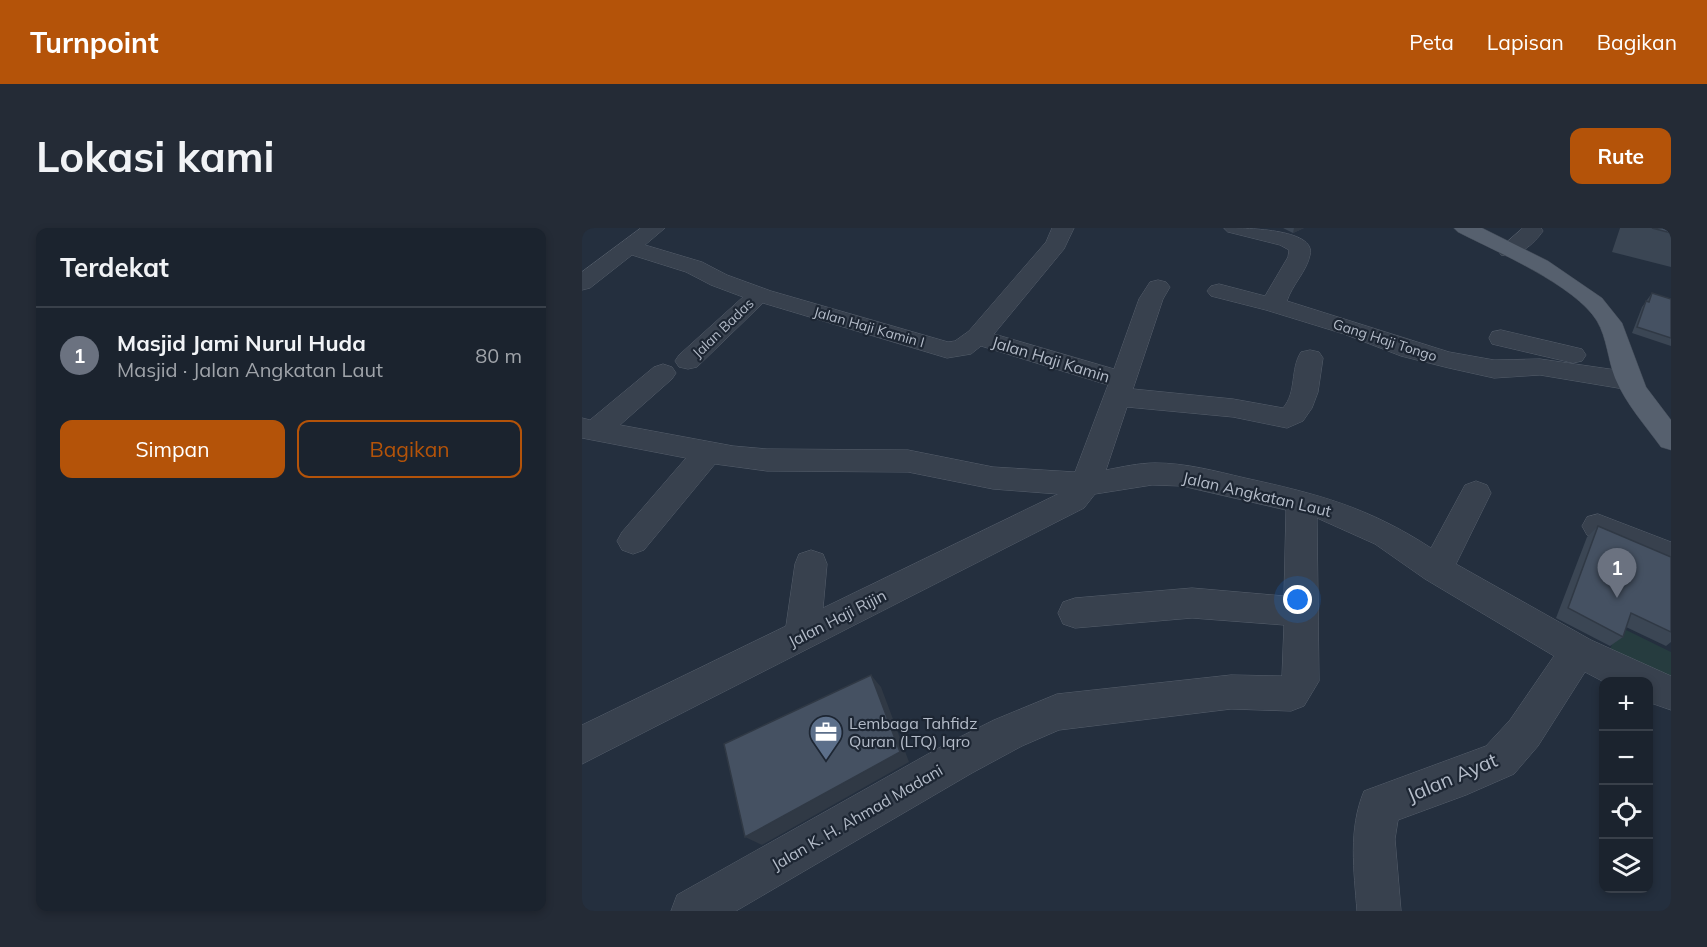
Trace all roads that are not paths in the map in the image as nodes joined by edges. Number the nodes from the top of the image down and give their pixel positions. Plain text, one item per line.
1 (654, 228) edge
2 (1063, 228) edge
3 (1235, 228) edge
4 (1465, 228) edge
5 (1532, 231) dead end
6 (627, 247) junction
7 (1509, 250) junction
8 (585, 276) edge
9 (1158, 287) dead end
10 (1219, 291) dead end
11 (758, 295) junction
12 (1274, 305) junction
13 (978, 337) junction
14 (1501, 338) dead end
15 (1310, 358) dead end
16 (688, 361) dead end
17 (663, 373) dead end
18 (1627, 373) junction
19 (1120, 388) junction
20 (589, 429) edge
21 (1671, 440) edge
22 (708, 453) junction
23 (1086, 484) junction
24 (1476, 493) dead end
25 (1301, 502) junction
26 (1598, 526) edge
27 (633, 541) dead end
28 (1671, 556) edge
29 (811, 564) dead end
30 (1437, 569) junction
31 (1301, 612) junction
32 (1075, 613) dead end
33 (802, 636) junction
34 (1578, 651) junction
35 (1633, 677) edge
36 (1653, 687) edge
37 (1671, 693) edge
38 (582, 745) edge
39 (693, 911) edge
40 (1379, 911) edge

1 - 6 street
2 - 13 street, Jalan Haji Kamin I
3 - 12 street
4 - 7 main road
5 - 7 street
6 - 8 street
6 - 11 street, Jalan Haji Kamin I
7 - 18 main road
9 - 19 street
10 - 12 street, Gang Haji Tongo
11 - 13 street, Jalan Haji Kamin I
11 - 16 street, Jalan Badas
12 - 18 street, Gang Haji Tongo
13 - 19 street, Jalan Haji Kamin
14 - 18 street
15 - 19 street
17 - 20 street
18 - 21 main road
19 - 23 street, Jalan Haji Kamin
20 - 22 street, Jalan Angkatan Laut
22 - 23 street, Jalan Angkatan Laut
22 - 27 street
23 - 25 street, Jalan Angkatan Laut
23 - 33 street, Jalan Haji Rijin
24 - 30 street
25 - 30 street, Jalan Angkatan Laut
25 - 31 street, Jalan K. H. Ahmad Madani
26 - 28 street
29 - 33 street
30 - 34 street, Jalan Angkatan Laut
31 - 32 street
31 - 39 street, Jalan K. H. Ahmad Madani
33 - 38 street, Jalan Haji Rijin
34 - 35 street, Jalan Angkatan Laut
34 - 40 street, Jalan Ayat
36 - 37 street

